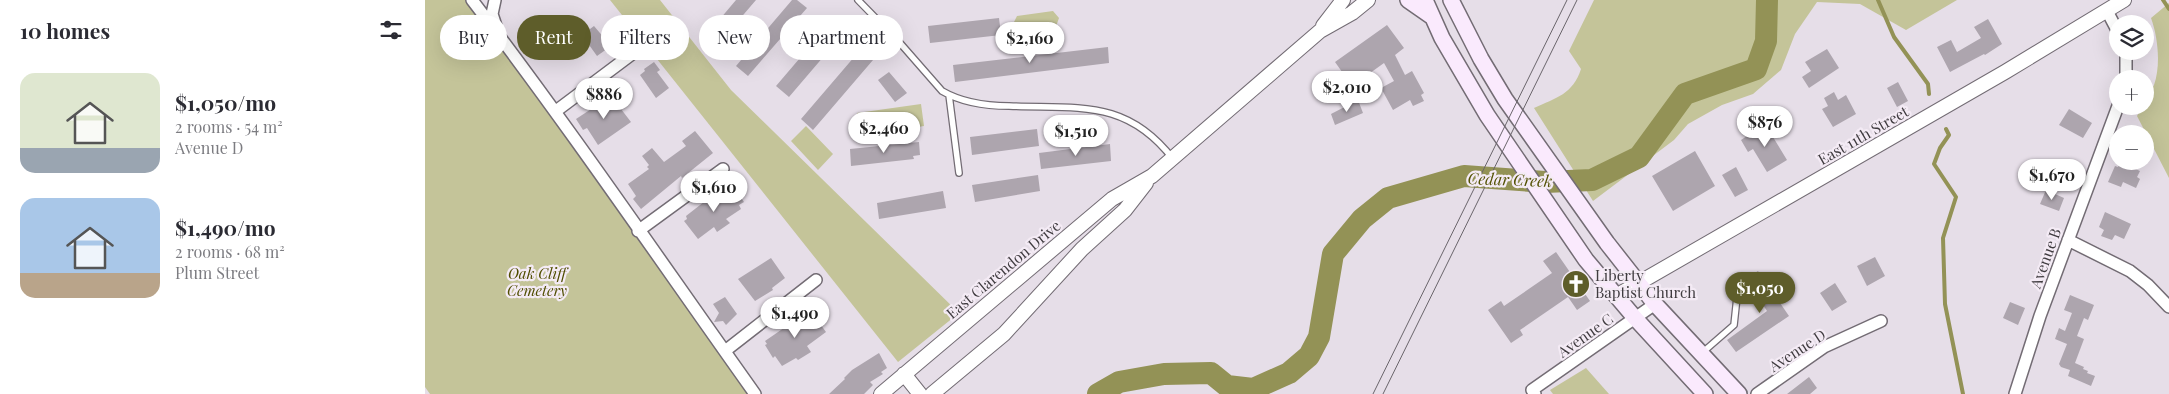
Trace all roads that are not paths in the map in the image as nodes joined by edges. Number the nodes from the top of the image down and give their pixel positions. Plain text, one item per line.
1 (472, 0) edge
2 (495, 0) edge
3 (858, 0) edge
4 (1343, 0) edge
5 (1368, 0) edge
6 (1407, 0) edge
7 (1425, 0) edge
8 (1451, 0) edge
9 (2124, 0) edge
10 (2107, 11) junction
11 (483, 15) edge
12 (492, 15) edge
13 (2109, 15) edge
14 (1432, 17) junction
15 (1320, 31) junction
16 (507, 46) edge
17 (625, 60) edge
18 (949, 95) junction
19 (556, 111) junction
20 (2115, 115) edge
21 (1173, 158) junction
22 (723, 169) dead end
23 (959, 173) dead end
24 (1152, 176) junction
25 (638, 231) junction
26 (2068, 240) junction
27 (816, 280) dead end
28 (1638, 282) junction
29 (1616, 296) junction
30 (1737, 297) dead end
31 (1655, 304) junction
32 (2169, 307) edge
33 (1635, 318) junction
34 (1881, 321) dead end
35 (725, 351) junction
36 (1701, 354) junction
37 (904, 374) junction
38 (1533, 392) edge
39 (755, 394) edge
40 (881, 394) edge
41 (920, 394) edge
42 (931, 394) edge
43 (1705, 394) edge
44 (1739, 394) edge
45 (1757, 394) edge
46 (2015, 394) edge

1 - 11 street
2 - 12 street
3 - 18 lane
4 - 15 street, East Clarendon Drive
5 - 15 street, East Clarendon Drive
6 - 14 main road
7 - 14 main road
8 - 28 main road
9 - 10 street, East 11th Street
10 - 13 street
10 - 28 street, East 11th Street
14 - 29 main road
15 - 21 street, East Clarendon Drive
16 - 19 street
17 - 19 street
18 - 21 lane
18 - 23 lane
19 - 25 street
20 - 26 street, Avenue B
21 - 24 street, East Clarendon Drive
22 - 25 street
24 - 37 street, East Clarendon Drive
24 - 42 street, East Clarendon Drive
25 - 35 street
26 - 32 street
26 - 46 street, Avenue B
27 - 35 street
28 - 29 street, East 11th Street
28 - 31 main road
29 - 33 main road
30 - 36 lane
31 - 33 street, Avenue C
31 - 36 main road
33 - 38 street, Avenue C
33 - 43 main road
34 - 45 street, Avenue D
35 - 39 street
36 - 44 main road
37 - 40 street, East Clarendon Drive
37 - 41 street

